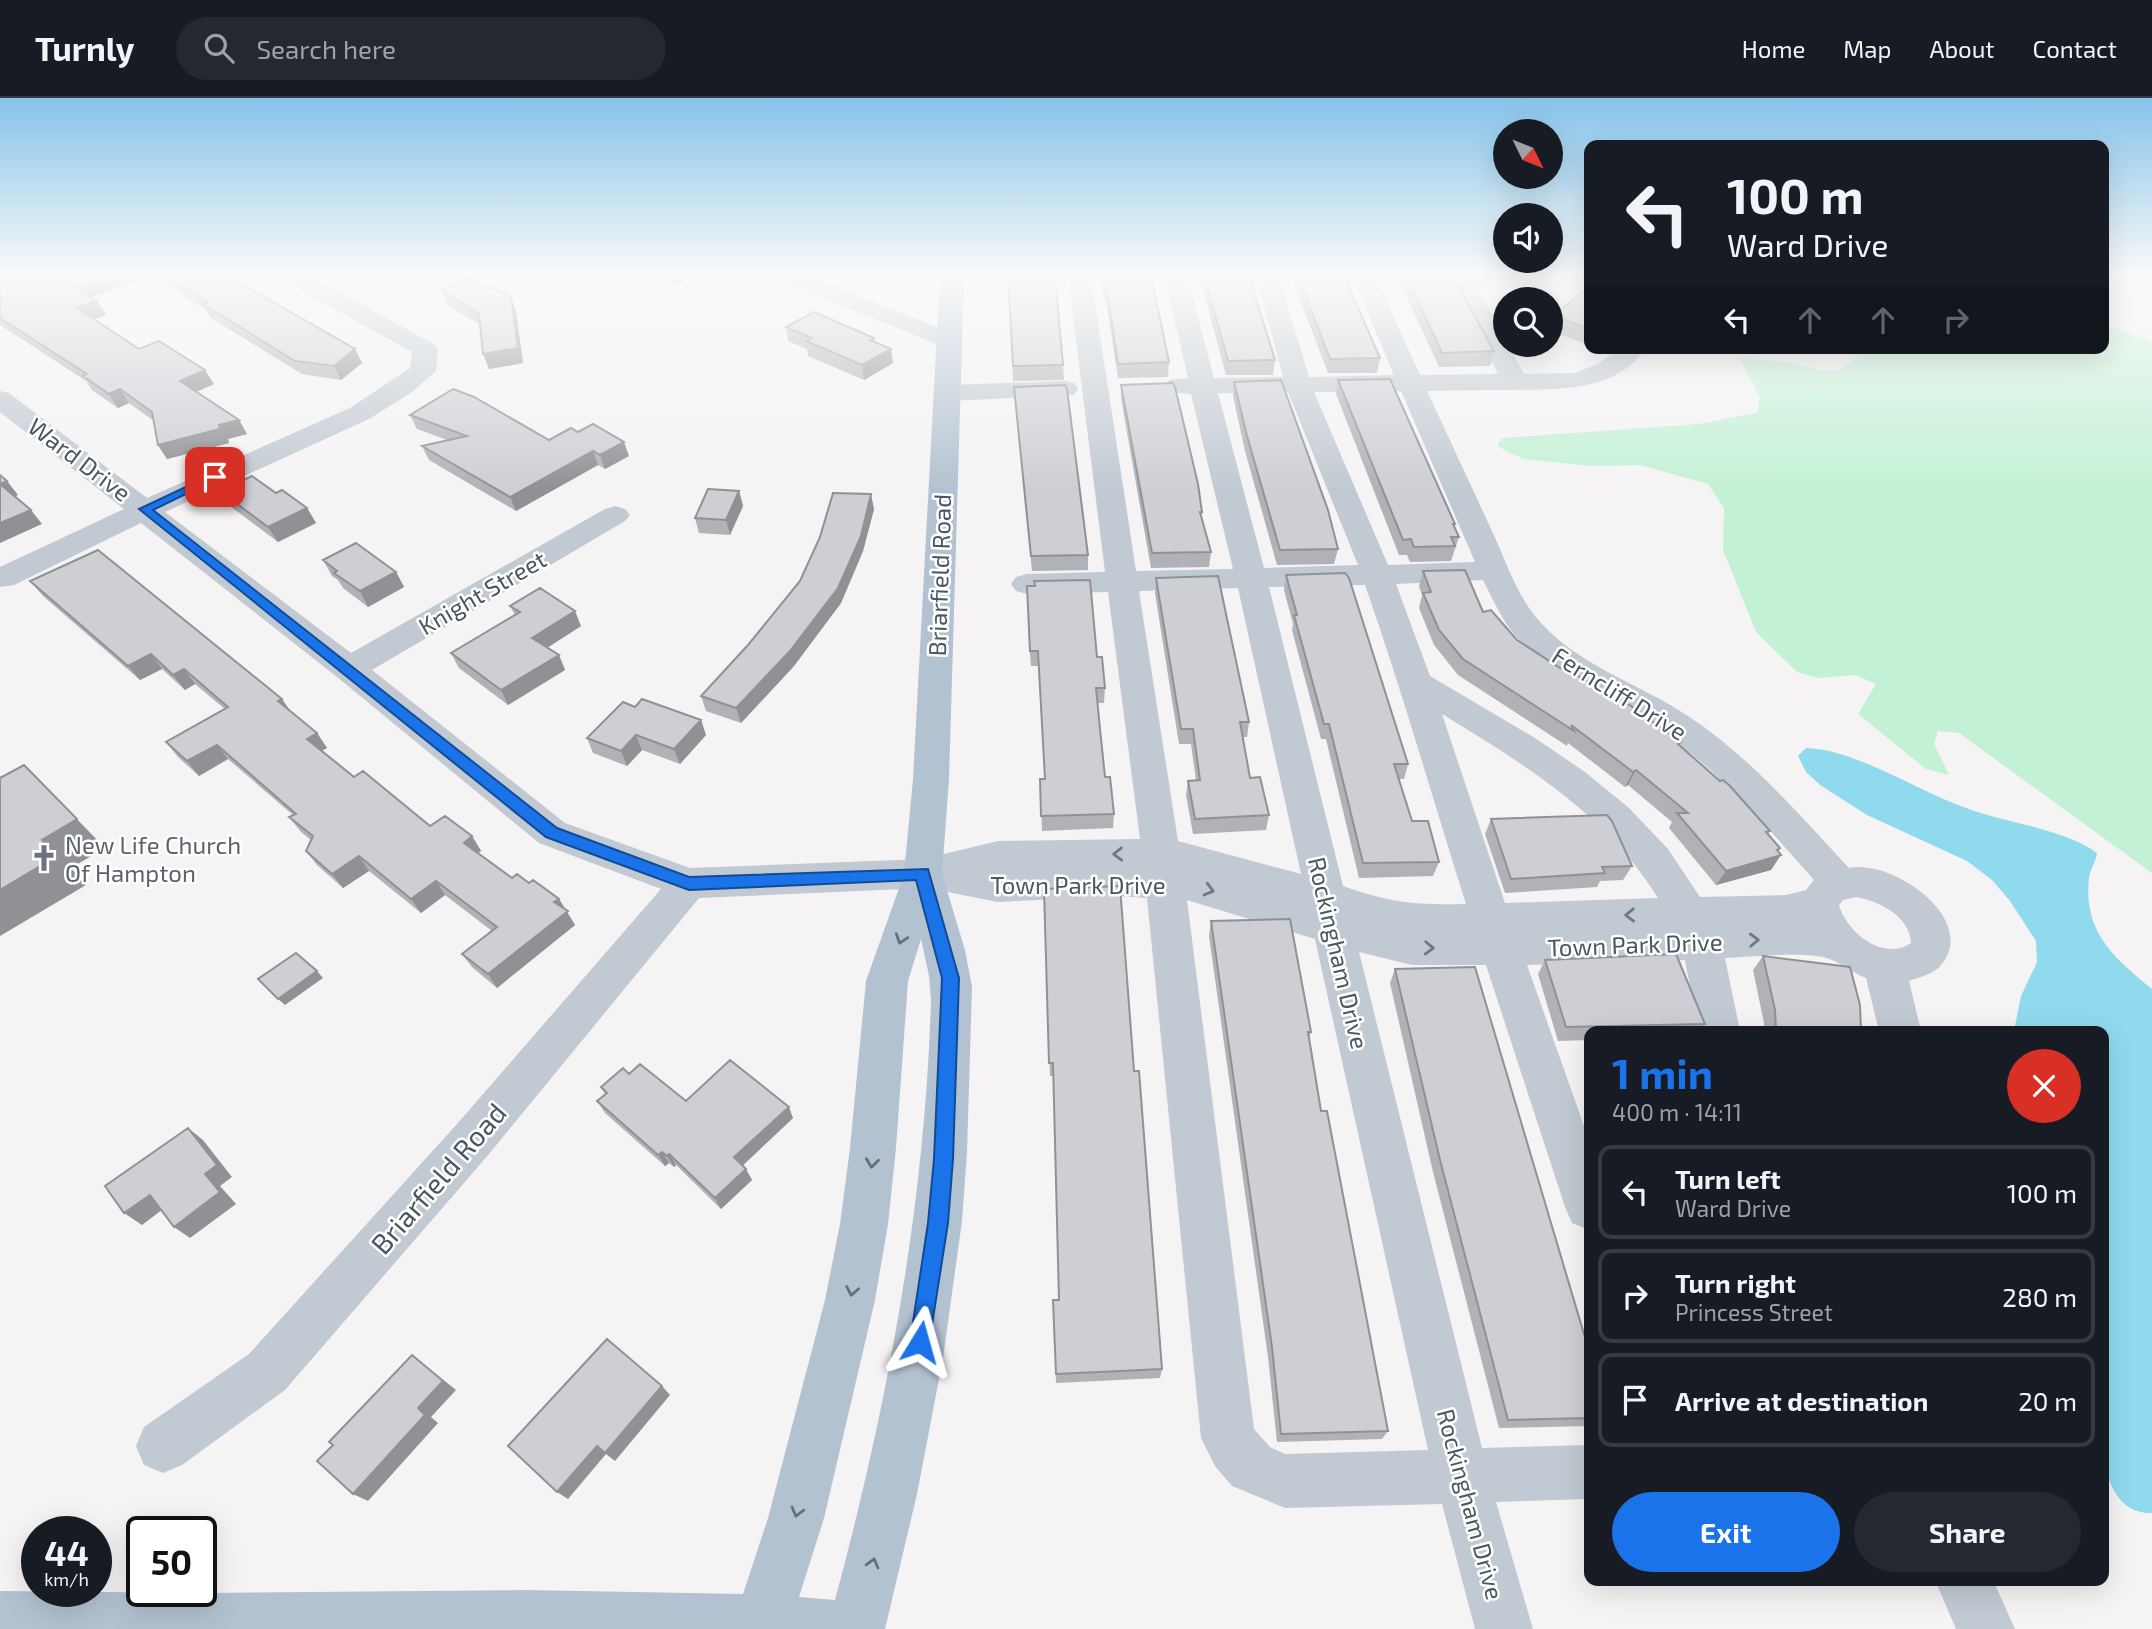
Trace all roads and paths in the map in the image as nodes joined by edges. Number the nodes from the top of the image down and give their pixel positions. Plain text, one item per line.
1 (422, 347) edge
2 (950, 347) edge
3 (1097, 347) edge
4 (1192, 347) edge
5 (1288, 347) edge
6 (1396, 347) edge
7 (1628, 354) edge
8 (1507, 357) edge
9 (1515, 380) junction
10 (1412, 383) junction
11 (1298, 384) junction
12 (1201, 386) junction
13 (1147, 387) edge
14 (1107, 388) junction
15 (948, 393) junction
16 (0, 399) edge
17 (145, 509) junction
18 (615, 516) dead end
19 (1495, 572) junction
20 (1377, 575) junction
21 (3, 578) dead end
22 (1251, 578) junction
23 (1124, 581) junction
24 (1027, 584) edge
25 (349, 669) junction
26 (1416, 683) junction
27 (1162, 868) junction
28 (923, 874) junction
29 (689, 883) junction
30 (1830, 894) junction
31 (1329, 912) junction
32 (1694, 928) junction
33 (1497, 934) junction
34 (1839, 943) junction
35 (1884, 965) junction
36 (1719, 1026) edge
37 (1899, 1026) edge
38 (1584, 1192) edge
39 (163, 1446) dead end
40 (1584, 1472) edge
41 (1462, 1478) junction
42 (1966, 1586) edge
43 (0, 1620) edge
44 (762, 1626) edge
45 (840, 1629) edge
46 (856, 1629) edge
47 (1503, 1629) edge
48 (1986, 1629) edge

1 - 17 street
2 - 15 main road, Briarfield Road
3 - 14 street
4 - 12 street, Rockingham Drive
5 - 11 street
6 - 10 street, Ferncliff Drive
7 - 9 street
8 - 9 street
9 - 10 street
10 - 11 street
10 - 19 street, Ferncliff Drive
11 - 12 street
11 - 20 street
12 - 13 street
12 - 22 street, Rockingham Drive
14 - 15 street
14 - 23 street
15 - 28 main road, Briarfield Road
16 - 17 street, Ward Drive
17 - 21 street
17 - 25 street, Ward Drive
18 - 25 street, Knight Street
19 - 20 street
19 - 30 street, Ferncliff Drive
20 - 22 street
20 - 26 street
22 - 23 street
22 - 31 street, Rockingham Drive
23 - 24 street
23 - 27 street
25 - 29 street, Ward Drive
26 - 32 street
26 - 33 street
27 - 28 street, Town Park Drive
27 - 31 street, Town Park Drive
27 - 41 street
28 - 29 street, Ward Drive
28 -> 44 main road, Briarfield Road
46 -> 28 main road, Briarfield Road
29 - 39 street, Briarfield Road
30 - 32 street, Town Park Drive
30 - 34 street
30 - 35 street
31 - 33 street, Town Park Drive
31 - 41 street, Rockingham Drive
32 - 33 street, Town Park Drive
32 -> 34 street, Town Park Drive
32 - 36 street
33 - 38 street
34 - 35 street
35 - 37 street
40 - 41 street
41 - 47 street, Rockingham Drive
42 - 48 street
43 - 44 main road
44 - 45 main road

